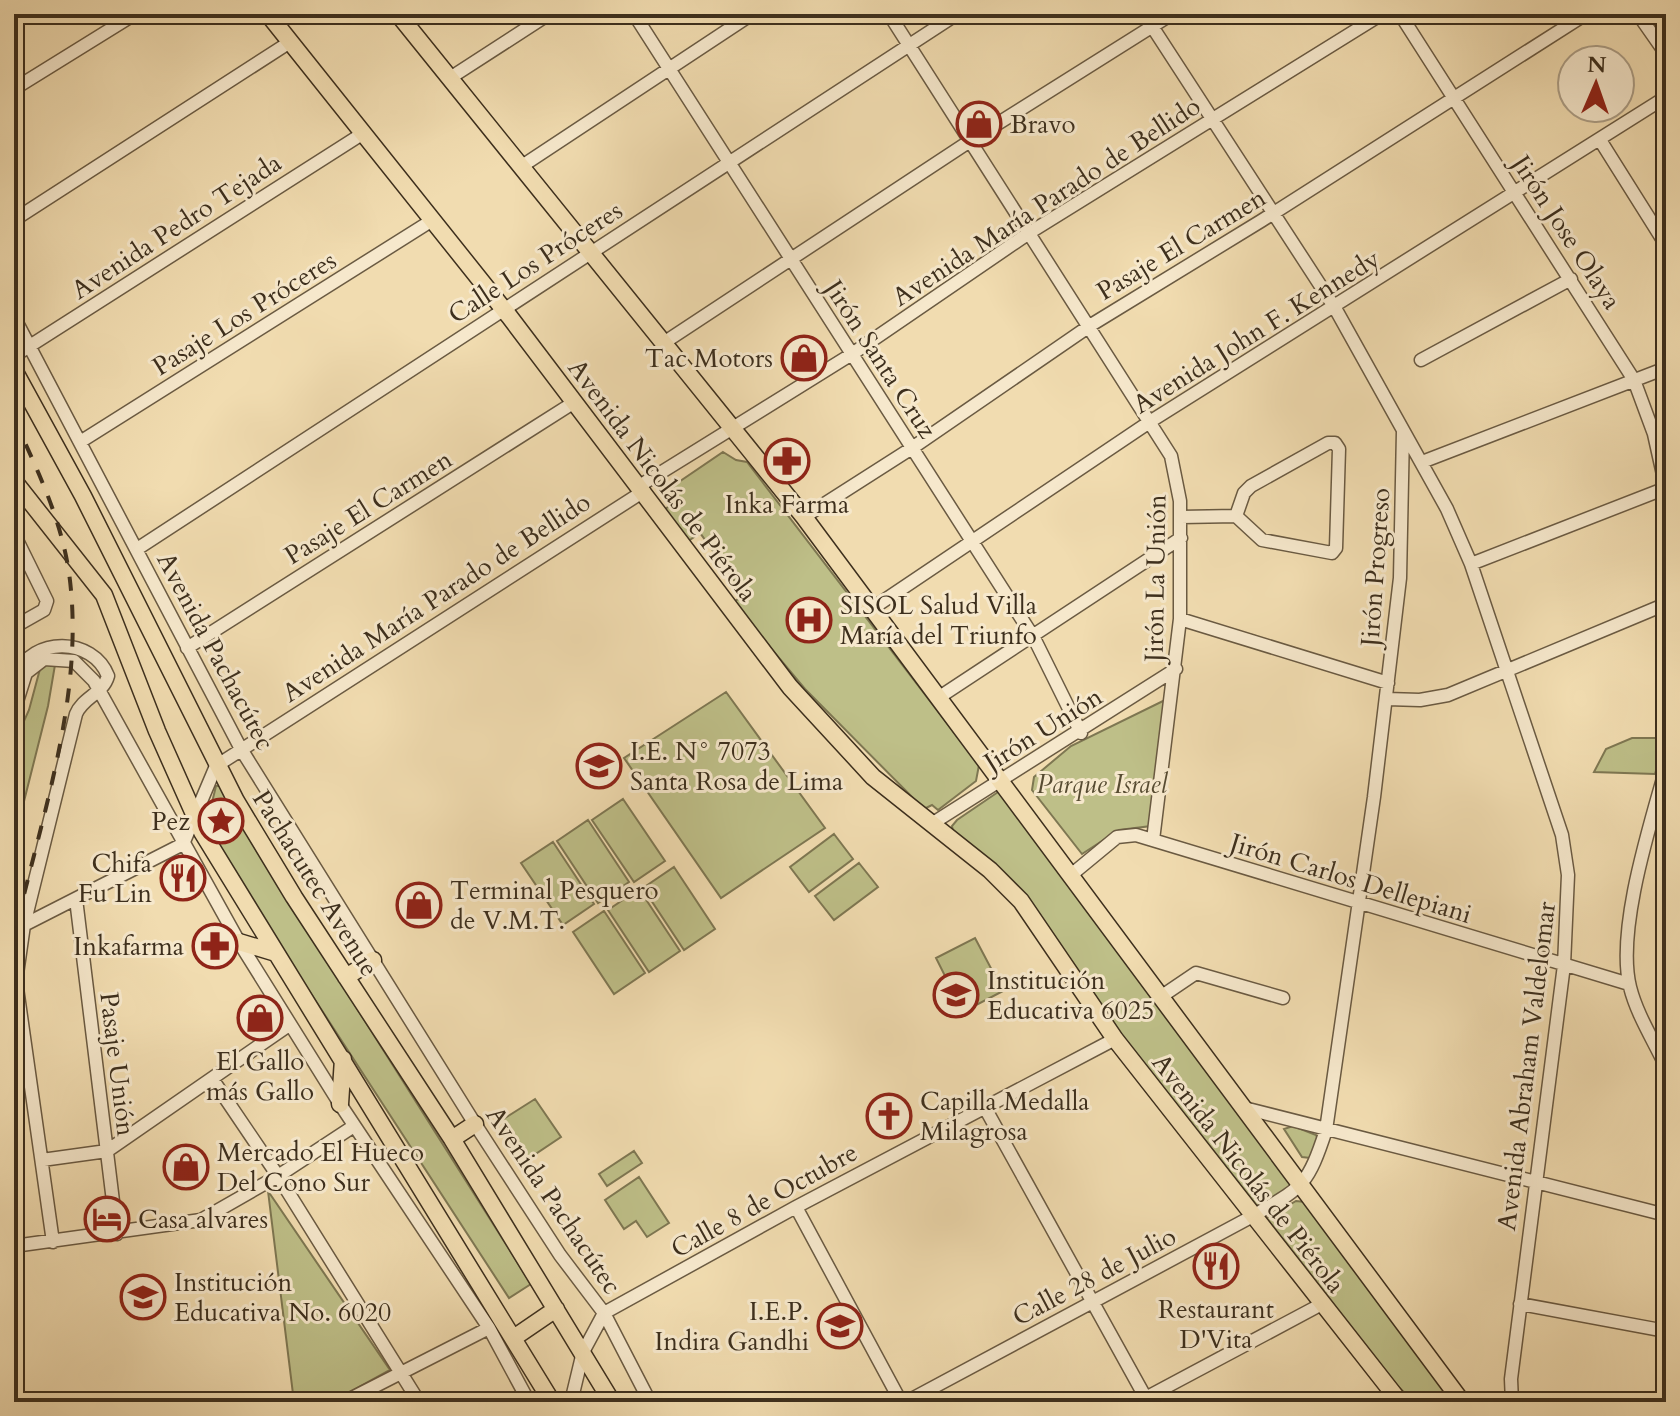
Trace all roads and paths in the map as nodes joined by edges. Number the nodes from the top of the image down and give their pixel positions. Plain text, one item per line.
1 (135, 14) edge
2 (268, 14) edge
3 (398, 14) edge
4 (549, 14) edge
5 (634, 14) edge
6 (752, 14) edge
7 (889, 14) edge
8 (957, 14) edge
9 (1144, 14) edge
10 (1172, 14) edge
11 (1382, 14) edge
12 (1400, 14) edge
13 (1586, 14) edge
14 (1638, 14) edge
15 (1152, 27) junction
16 (290, 42) junction
17 (908, 44) junction
18 (1666, 54) edge
19 (669, 69) junction
20 (450, 78) junction
21 (14, 89) edge
22 (1666, 97) edge
23 (1454, 99) junction
24 (1212, 119) junction
25 (362, 134) junction
26 (1600, 140) junction
27 (970, 141) junction
28 (730, 163) junction
29 (522, 166) junction
30 (1517, 194) junction
31 (1274, 213) junction
32 (14, 220) edge
33 (431, 221) junction
34 (1029, 233) junction
35 (1666, 245) edge
36 (592, 253) junction
37 (791, 259) junction
38 (1571, 279) junction
39 (503, 308) junction
40 (1335, 308) junction
41 (14, 317) edge
42 (1091, 325) junction
43 (665, 342) junction
44 (29, 346) junction
45 (852, 354) junction
46 (14, 356) edge
47 (1421, 360) dead end
48 (1666, 368) edge
49 (14, 370) edge
50 (1634, 380) junction
51 (573, 403) junction
52 (1151, 421) junction
53 (735, 427) junction
54 (1403, 429) junction
55 (80, 442) junction
56 (912, 448) junction
57 (1422, 462) junction
58 (14, 481) edge
59 (1666, 488) edge
60 (639, 493) junction
61 (1236, 516) junction
62 (804, 517) junction
63 (1181, 517) junction
64 (14, 534) edge
65 (1181, 538) junction
66 (973, 544) junction
67 (137, 549) junction
68 (1471, 564) junction
69 (1666, 604) edge
70 (873, 608) junction
71 (1180, 619) junction
72 (14, 627) edge
73 (1034, 638) junction
74 (187, 648) junction
75 (1176, 669) junction
76 (1508, 671) junction
77 (1388, 683) junction
78 (14, 685) edge
79 (100, 690) junction
80 (938, 698) junction
81 (1387, 699) junction
82 (14, 711) edge
83 (1081, 733) junction
84 (241, 749) junction
85 (216, 766) junction
86 (1666, 768) edge
87 (1001, 781) junction
88 (195, 819) junction
89 (933, 823) junction
90 (1153, 840) junction
91 (183, 844) junction
92 (1071, 875) junction
93 (76, 899) junction
94 (1359, 904) junction
95 (24, 925) junction
96 (239, 942) junction
97 (276, 953) junction
98 (373, 960) junction
99 (1564, 965) junction
100 (346, 977) junction
101 (15, 979) edge
102 (1629, 984) junction
103 (14, 995) edge
104 (1162, 996) junction
105 (1283, 998) dead end
106 (289, 1025) junction
107 (1115, 1039) junction
108 (343, 1059) junction
109 (1666, 1067) edge
110 (213, 1080) junction
111 (340, 1104) junction
112 (984, 1106) junction
113 (1244, 1108) junction
114 (475, 1124) junction
115 (354, 1126) junction
116 (1326, 1130) junction
117 (452, 1139) junction
118 (107, 1151) junction
119 (42, 1160) junction
120 (278, 1176) junction
121 (1536, 1182) junction
122 (1302, 1187) junction
123 (796, 1207) junction
124 (1666, 1215) edge
125 (1251, 1217) junction
126 (117, 1234) junction
127 (53, 1242) junction
128 (14, 1246) edge
129 (1092, 1301) junction
130 (1520, 1304) junction
131 (1320, 1305) junction
132 (556, 1309) junction
133 (604, 1313) junction
134 (489, 1328) junction
135 (1666, 1331) edge
136 (515, 1337) junction
137 (583, 1352) junction
138 (403, 1372) junction
139 (1396, 1399) edge
140 (1144, 1401) edge
141 (344, 1402) edge
142 (419, 1402) edge
143 (529, 1402) edge
144 (552, 1402) edge
145 (571, 1402) edge
146 (612, 1402) edge
147 (650, 1402) edge
148 (904, 1402) edge
149 (1376, 1402) edge
150 (1462, 1402) edge
151 (1512, 1402) edge

1 - 21 street
2 - 16 main road, Avenida Nicolás de Piérola
3 - 20 main road, Avenida Nicolás de Piérola
4 - 20 street
5 - 19 street, Jirón Santa Cruz
6 - 19 street
7 - 17 street, Jirón La Unión
8 - 17 street, Calle Los Próceres
9 - 15 street
10 - 15 street
11 - 24 street, Avenida María Parado de Bellido
12 - 23 street, Jirón Jose Olaya
13 - 23 street, Pasaje El Carmen
14 - 18 street
15 - 24 street
15 - 27 street
16 - 25 main road, Avenida Nicolás de Piérola
16 - 32 street
17 - 27 street, Jirón La Unión
17 - 28 street, Calle Los Próceres
19 - 28 street, Jirón Santa Cruz
19 - 29 street
20 - 29 main road, Avenida Nicolás de Piérola
22 - 26 street, Avenida John F. Kennedy
23 - 30 street, Jirón Jose Olaya
23 - 31 street, Pasaje El Carmen
24 - 31 street
24 - 34 street, Avenida María Parado de Bellido
25 - 33 main road, Avenida Nicolás de Piérola
25 - 44 street, Avenida Pedro Tejada
26 - 30 street, Avenida John F. Kennedy
26 - 35 street
27 - 34 street, Jirón La Unión
27 - 37 street
28 - 36 street, Calle Los Próceres
28 - 37 street, Jirón Santa Cruz
29 - 36 main road, Avenida Nicolás de Piérola
30 - 38 street, Jirón Jose Olaya
30 - 40 street, Avenida John F. Kennedy
31 - 40 street
31 - 42 street, Pasaje El Carmen
33 - 39 main road, Avenida Nicolás de Piérola
33 - 55 street, Pasaje Los Próceres
34 - 42 street, Jirón La Unión
34 - 45 street, Avenida María Parado de Bellido
36 - 39 street, Calle Los Próceres
36 - 43 main road, Avenida Nicolás de Piérola
37 - 43 street
37 - 45 street, Jirón Santa Cruz
38 - 47 street
38 - 50 street, Jirón Jose Olaya
39 - 51 main road, Avenida Nicolás de Piérola
39 - 67 street, Calle Los Próceres
40 - 52 street, Avenida John F. Kennedy
40 - 54 street
41 - 44 street, Avenida Pachacútec
42 - 52 street, Jirón La Unión
42 - 56 street, Pasaje El Carmen
43 - 53 main road, Avenida Nicolás de Piérola
44 - 46 street, Avenida Pedro Tejada
44 - 55 street, Avenida Pachacútec
45 - 53 street, Avenida María Parado de Bellido
45 - 56 street, Jirón Santa Cruz
48 - 50 street
49 - 85 main road, Pachacutec Avenue
50 - 57 street
50 - 59 street, Jirón Jose Olaya
51 - 60 main road, Avenida Nicolás de Piérola
51 - 74 street, Pasaje El Carmen
52 - 63 street, Jirón La Unión
52 - 66 street, Avenida John F. Kennedy
53 - 60 street, Avenida María Parado de Bellido
53 - 62 main road, Avenida Nicolás de Piérola
54 - 57 street, Avenida Abraham Valdelomar
54 - 77 street, Jirón Progreso
55 - 67 street, Avenida Pachacútec
56 - 62 street, Pasaje El Carmen
56 - 66 street, Jirón Santa Cruz
57 - 68 street, Avenida Abraham Valdelomar
58 - 88 main road
59 - 68 street
60 - 84 street, Avenida María Parado de Bellido
60 - 89 main road, Avenida Nicolás de Piérola
61 - 61 street
61 - 63 street
62 - 70 main road, Avenida Nicolás de Piérola
63 - 65 street, Jirón La Unión
64 - 72 street
65 - 71 street, Jirón La Unión
65 - 73 street
66 - 70 street, Avenida John F. Kennedy
66 - 73 street, Jirón Santa Cruz
67 - 74 street, Avenida Pachacútec
68 - 76 street, Avenida Abraham Valdelomar
69 - 76 street
70 - 80 main road, Avenida Nicolás de Piérola
71 - 75 street, Jirón La Unión
71 - 77 street
73 - 80 street
73 - 83 street, Jirón Santa Cruz
74 - 84 street, Avenida Pachacútec
75 - 83 street, Jirón Unión
75 - 90 street, Jirón La Unión
76 - 81 street
76 - 99 street, Avenida Abraham Valdelomar
77 - 81 street, Jirón Progreso
78 - 79 street
79 - 82 street
79 - 91 street
79 - 95 street
80 - 87 main road, Avenida Nicolás de Piérola
81 - 94 street, Jirón Progreso
83 - 87 street, Jirón Unión
84 - 85 street, Avenida María Parado de Bellido
84 - 98 street, Avenida Pachacútec
85 - 88 street
85 - 100 main road, Pachacutec Avenue
86 - 102 street
87 - 89 street, Jirón Unión
87 - 92 main road, Avenida Nicolás de Piérola
88 - 91 street
88 - 97 main road
89 - 107 main road, Avenida Nicolás de Piérola
90 - 92 street, Jirón Carlos Dellepiani
90 - 94 street, Jirón Carlos Dellepiani
91 - 93 street
91 - 96 street
92 - 104 main road, Avenida Nicolás de Piérola
93 - 95 street
93 - 118 street, Pasaje Unión
94 - 99 street, Jirón Carlos Dellepiani
94 - 116 street, Jirón Progreso
95 - 101 street
96 - 97 main road
96 - 106 street
97 - 108 main road
98 - 100 main road
98 - 114 street, Avenida Pachacútec
99 - 102 street, Jirón Carlos Dellepiani
99 - 121 street, Avenida Abraham Valdelomar
100 - 117 main road, Pachacutec Avenue
101 - 103 street
101 - 119 street
102 - 109 street
104 - 105 street
104 - 113 main road, Avenida Nicolás de Piérola
106 - 110 street
106 - 111 street
107 - 112 street, Calle 8 de Octubre
107 - 125 main road, Avenida Nicolás de Piérola
108 - 111 main road
108 - 136 main road
110 - 118 street
110 - 120 street
111 - 115 street
112 - 123 street, Calle 8 de Octubre
112 - 129 street
113 - 116 street
113 - 122 main road, Avenida Nicolás de Piérola
114 - 117 main road
114 - 133 street, Avenida Pachacútec
115 - 120 street
115 - 134 street
116 - 121 street
116 - 122 street, Jirón Progreso
117 - 132 main road, Pachacutec Avenue
118 - 119 street
118 - 126 street, Pasaje Unión
119 - 127 street
120 - 126 street
120 - 138 street
121 - 124 street
121 - 130 street, Avenida Abraham Valdelomar
122 - 125 street, Calle 28 de Julio
122 - 150 main road, Avenida Nicolás de Piérola
123 - 133 street, Calle 8 de Octubre
123 - 148 street
125 - 129 street, Calle 28 de Julio
125 - 131 main road, Avenida Nicolás de Piérola
126 - 127 street
127 - 128 street
129 - 140 street
129 - 148 street, Calle 28 de Julio
130 - 135 street
130 - 151 street, Avenida Abraham Valdelomar
131 - 139 main road, Avenida Nicolás de Piérola
131 - 140 street
132 - 136 main road
132 - 137 main road, Pachacutec Avenue
133 - 137 street
133 - 147 street, Avenida Pachacútec
134 - 138 street
134 - 143 street
136 - 144 main road
137 - 145 street
137 - 146 main road, Pachacutec Avenue
138 - 141 street
138 - 142 street
139 - 149 street

